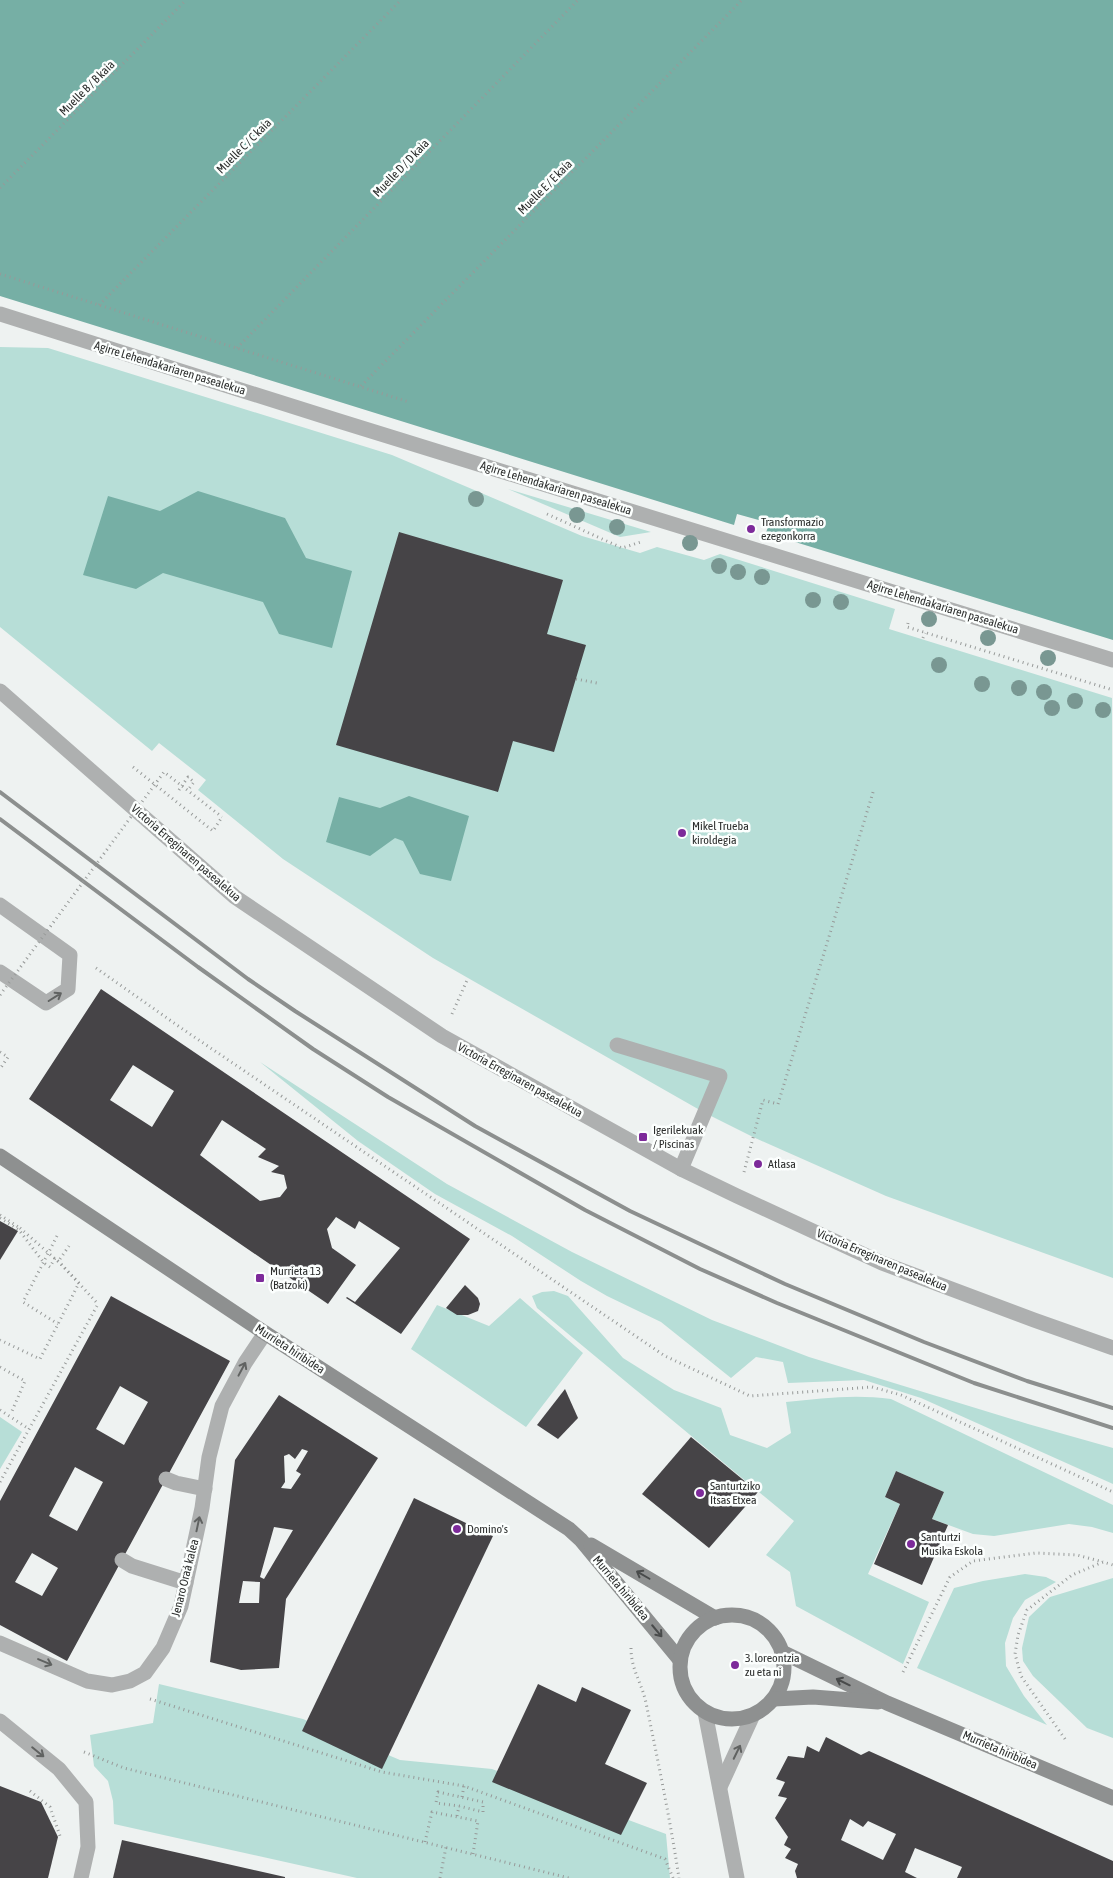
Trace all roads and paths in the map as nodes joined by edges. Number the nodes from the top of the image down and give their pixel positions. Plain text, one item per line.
1 (186, 0) edge
2 (401, 0) edge
3 (578, 0) edge
4 (742, 0) edge
5 (0, 188) edge
6 (0, 274) edge
7 (99, 305) junction
8 (0, 314) edge
9 (237, 348) junction
10 (361, 386) junction
11 (409, 402) dead end
12 (925, 632) dead end
13 (923, 638) dead end
14 (1113, 660) edge
15 (576, 679) dead end
16 (597, 683) dead end
17 (0, 691) edge
18 (133, 767) dead end
19 (874, 789) dead end
20 (179, 790) dead end
21 (188, 790) junction
22 (0, 906) edge
23 (96, 968) dead end
24 (0, 972) edge
25 (468, 978) dead end
26 (0, 994) edge
27 (442, 1036) junction
28 (617, 1045) dead end
29 (0, 1052) edge
30 (0, 1069) edge
31 (0, 1156) edge
32 (681, 1169) junction
33 (737, 1196) junction
34 (0, 1217) edge
35 (57, 1236) dead end
36 (69, 1246) dead end
37 (60, 1259) dead end
38 (44, 1263) junction
39 (62, 1264) junction
40 (58, 1324) junction
41 (265, 1333) junction
42 (0, 1340) edge
43 (1113, 1348) edge
44 (0, 1368) edge
45 (0, 1410) edge
46 (12, 1411) dead end
47 (29, 1429) junction
48 (166, 1479) dead end
49 (0, 1482) edge
50 (205, 1488) junction
51 (1113, 1492) edge
52 (581, 1540) junction
53 (122, 1560) dead end
54 (1103, 1562) junction
55 (1113, 1564) edge
56 (186, 1583) junction
57 (715, 1618) junction
58 (0, 1643) edge
59 (631, 1648) dead end
60 (782, 1652) junction
61 (680, 1660) junction
62 (902, 1672) dead end
63 (144, 1698) dead end
64 (774, 1699) junction
65 (887, 1703) junction
66 (706, 1712) junction
67 (753, 1715) junction
68 (0, 1721) edge
69 (1065, 1739) dead end
70 (84, 1752) dead end
71 (464, 1786) junction
72 (720, 1788) junction
73 (30, 1791) dead end
74 (462, 1797) junction
75 (1113, 1798) edge
76 (459, 1806) junction
77 (457, 1816) junction
78 (62, 1842) dead end
79 (424, 1842) junction
80 (446, 1847) junction
81 (473, 1854) junction
82 (81, 1878) edge
83 (440, 1878) edge
84 (569, 1878) edge
85 (674, 1878) edge
86 (680, 1878) edge
87 (738, 1878) edge

1 - 5 path, Muelle B / B kaia
2 - 7 path, Muelle C / C kaia
3 - 9 path, Muelle D / D kaia
4 - 10 path, Muelle E / E kaia
6 - 7 path
7 - 9 path
8 - 14 street, Agirre Lehendakariaren pasealekua
9 - 10 path
10 - 11 path
12 - 13 path
15 - 16 path
17 - 27 street, Victoria Erreginaren pasealekua
18 - 21 path, bridge
19 - 33 path
20 - 21 path
21 - 26 path, bridge
24 -> 22 street
23 - 51 path
25 - 27 path
27 - 32 street, Victoria Erreginaren pasealekua
28 - 32 street
29 - 30 path
31 - 41 street, Murrieta hiribidea
32 - 33 street, Victoria Erreginaren pasealekua
33 - 43 street, Victoria Erreginaren pasealekua
34 - 38 path
34 - 39 path, bridge
35 - 38 path
36 - 37 path
38 - 39 path
38 - 40 path
39 - 40 path
39 - 47 path, bridge
40 - 42 path
50 -> 41 street, Jenaro Oraá kalea
41 - 52 street, Murrieta hiribidea
44 - 46 path
45 - 47 path
47 - 49 path
48 - 50 street
56 -> 50 street, Jenaro Oraá kalea
57 -> 52 street, Murrieta hiribidea
52 -> 61 street, Murrieta hiribidea
53 - 56 street
54 - 55 path
54 - 62 path
54 - 69 path
58 -> 56 street, Jenaro Oraá kalea
57 - 60 street
57 - 61 street
59 - 86 path
60 - 64 street
65 -> 60 street, Murrieta hiribidea
61 - 66 street
63 - 71 path
64 - 65 street, Murrieta hiribidea
64 - 67 street
65 - 75 street, Murrieta hiribidea
66 - 67 street
66 - 72 street
72 -> 67 street
68 -> 82 street
70 - 79 path
71 - 74 path
71 - 85 path
72 - 87 street
73 - 78 path
74 - 76 path
74 - 76 path
76 - 77 path
77 - 79 path
77 - 81 path
79 - 80 path
80 - 81 path
80 - 83 path
81 - 84 path

